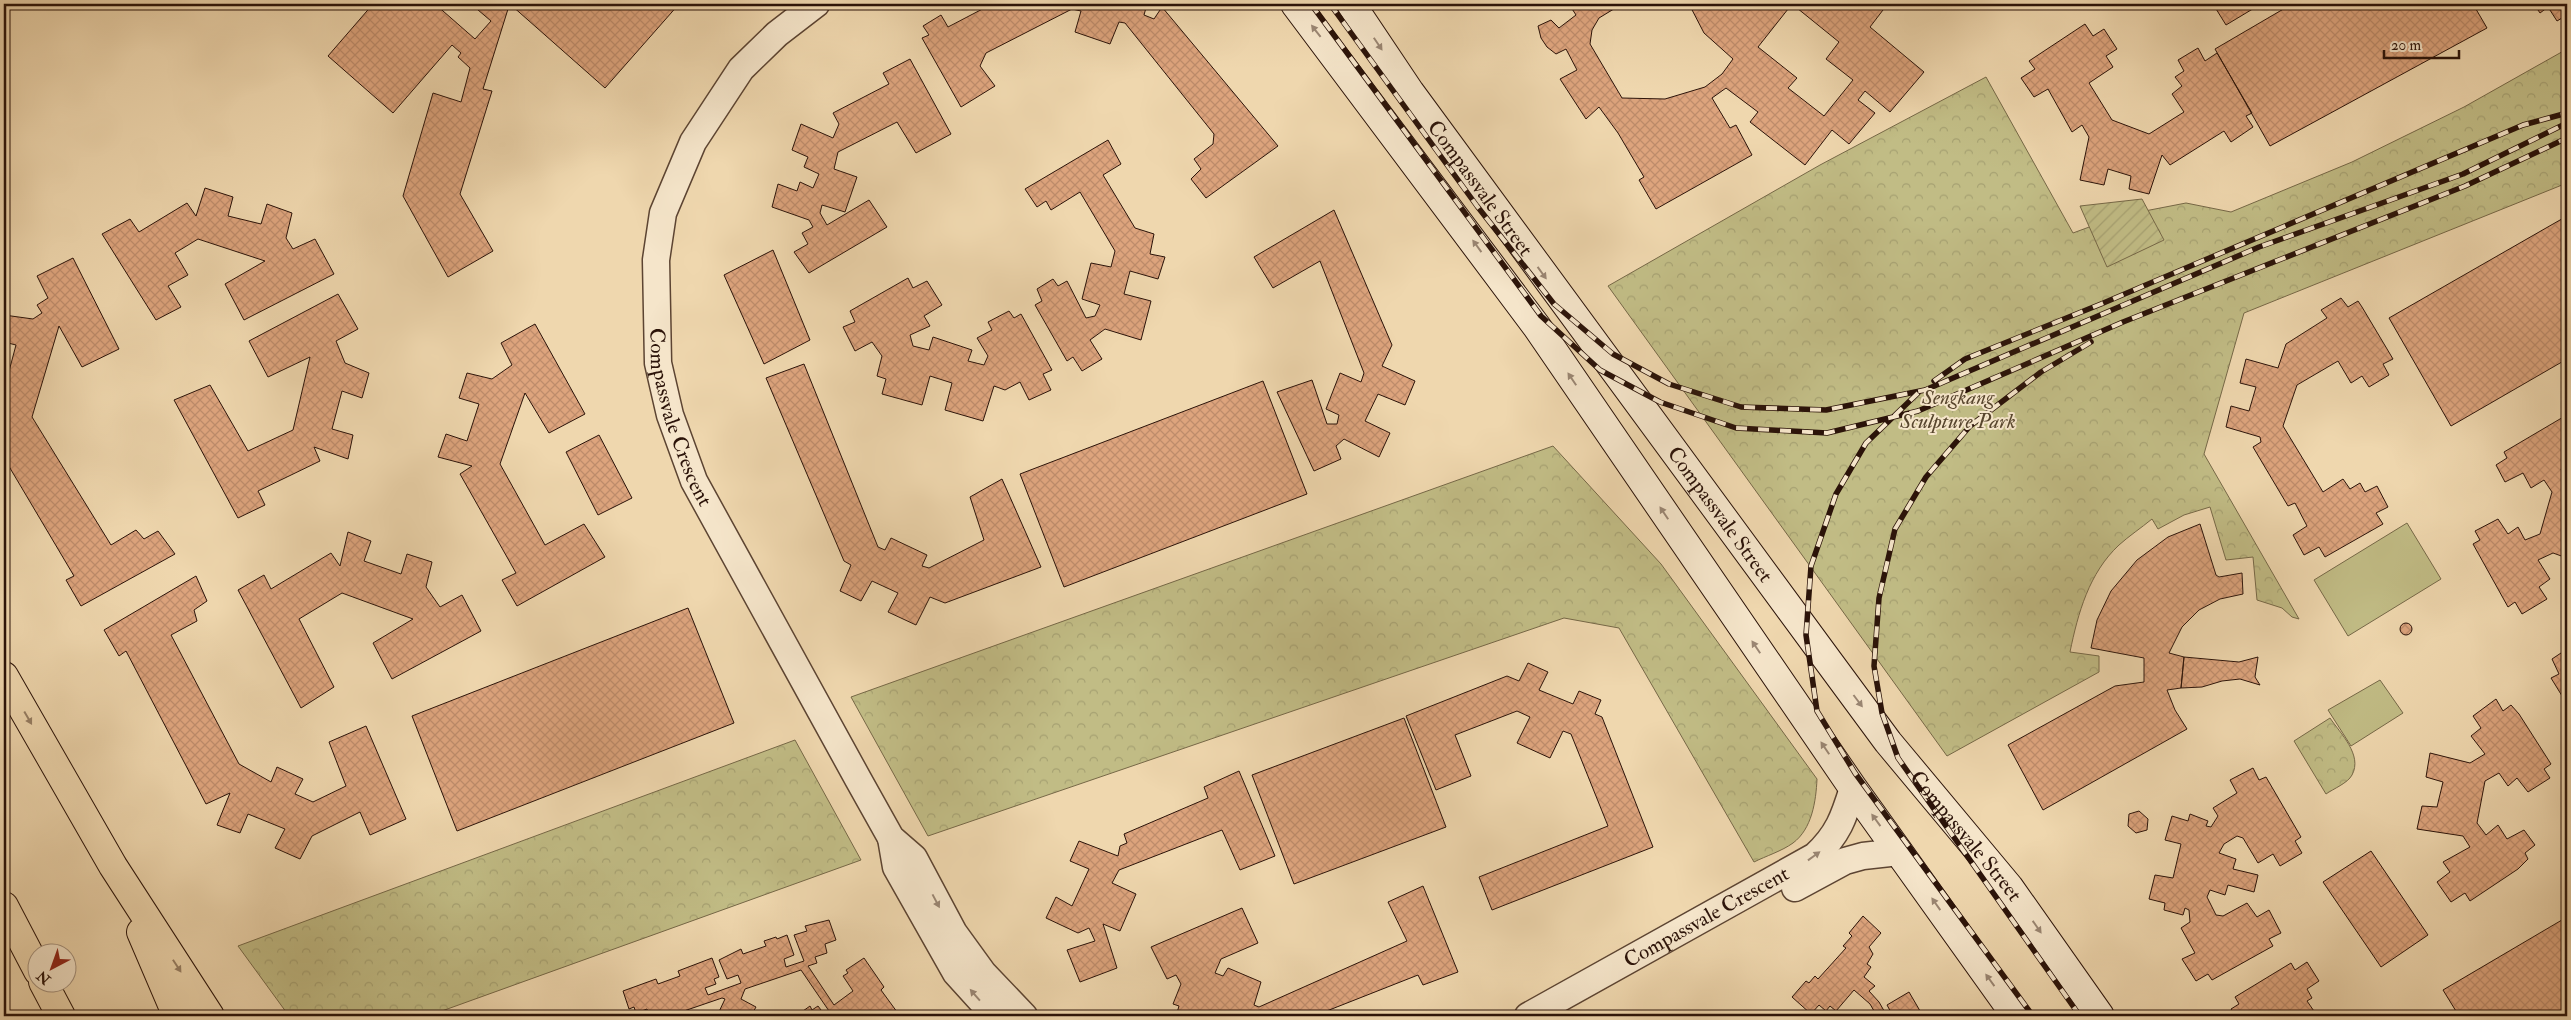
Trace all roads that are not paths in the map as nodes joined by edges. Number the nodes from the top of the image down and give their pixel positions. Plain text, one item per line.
1 (816, 4) edge
2 (1295, 4) edge
3 (1351, 4) edge
4 (4, 676) edge
5 (1853, 788) junction
6 (891, 838) junction
7 (1899, 852) junction
8 (113, 866) junction
9 (4, 906) edge
10 (28, 952) edge
11 (49, 992) edge
12 (61, 1016) edge
13 (177, 1016) edge
14 (210, 1016) edge
15 (995, 1016) edge
16 (1024, 1016) edge
17 (1528, 1016) edge
18 (1561, 1016) edge
19 (2016, 1016) edge
20 (2100, 1016) edge

1 - 6 street, Compassvale Crescent
5 -> 2 street, Compassvale Street
3 -> 20 street, Compassvale Street
4 -> 8 highway
7 -> 5 street, Compassvale Street
17 -> 5 street, Compassvale Crescent
15 -> 6 street, Compassvale Crescent
6 -> 16 street, Compassvale Crescent
7 - 18 street, Compassvale Crescent
19 -> 7 street, Compassvale Street
8 - 13 highway
8 -> 14 highway
9 - 10 highway
11 - 12 highway

